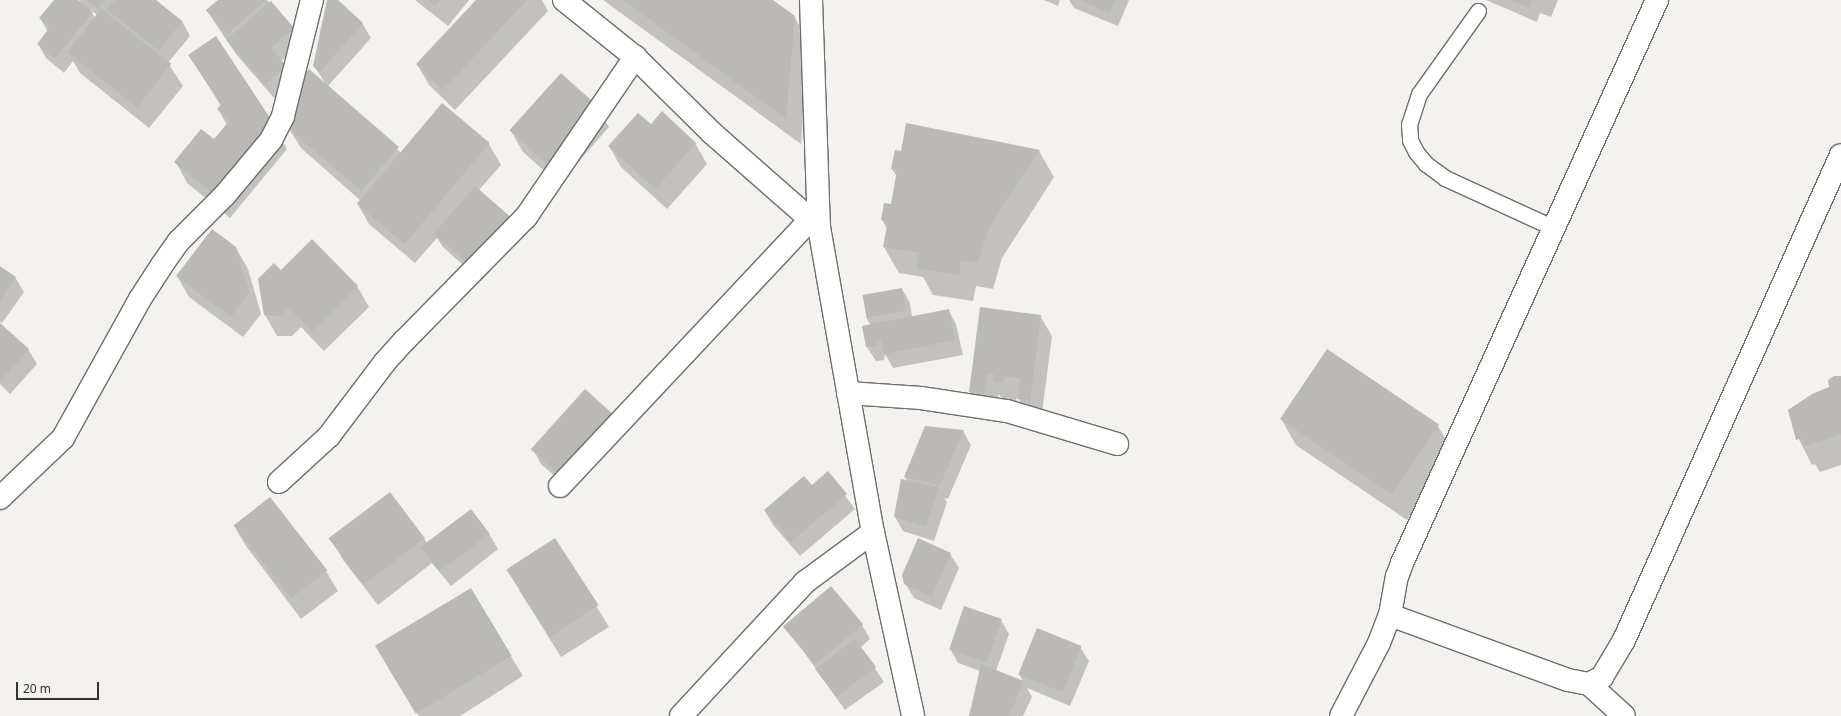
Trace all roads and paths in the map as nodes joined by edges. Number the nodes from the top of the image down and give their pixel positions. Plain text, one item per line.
1 (312, 0) edge
2 (564, 0) edge
3 (811, 0) edge
4 (1657, 0) edge
5 (1478, 11) dead end
6 (635, 57) junction
7 (1841, 155) edge
8 (814, 223) junction
9 (1554, 228) junction
10 (848, 393) junction
11 (1117, 444) dead end
12 (279, 482) dead end
13 (560, 486) dead end
14 (0, 498) edge
15 (873, 532) junction
16 (1390, 615) junction
17 (1589, 684) junction
18 (681, 716) edge
19 (913, 716) edge
20 (1341, 716) edge
21 (1624, 716) edge

1 - 14 street
2 - 6 street
3 - 8 street
4 - 9 street
5 - 9 lane
6 - 8 street
6 - 12 street
7 - 17 street
8 - 10 street
8 - 13 street
9 - 16 street
10 - 11 street
10 - 15 street
15 - 18 street
15 - 19 street
16 - 17 street
16 - 20 street
17 - 21 street

